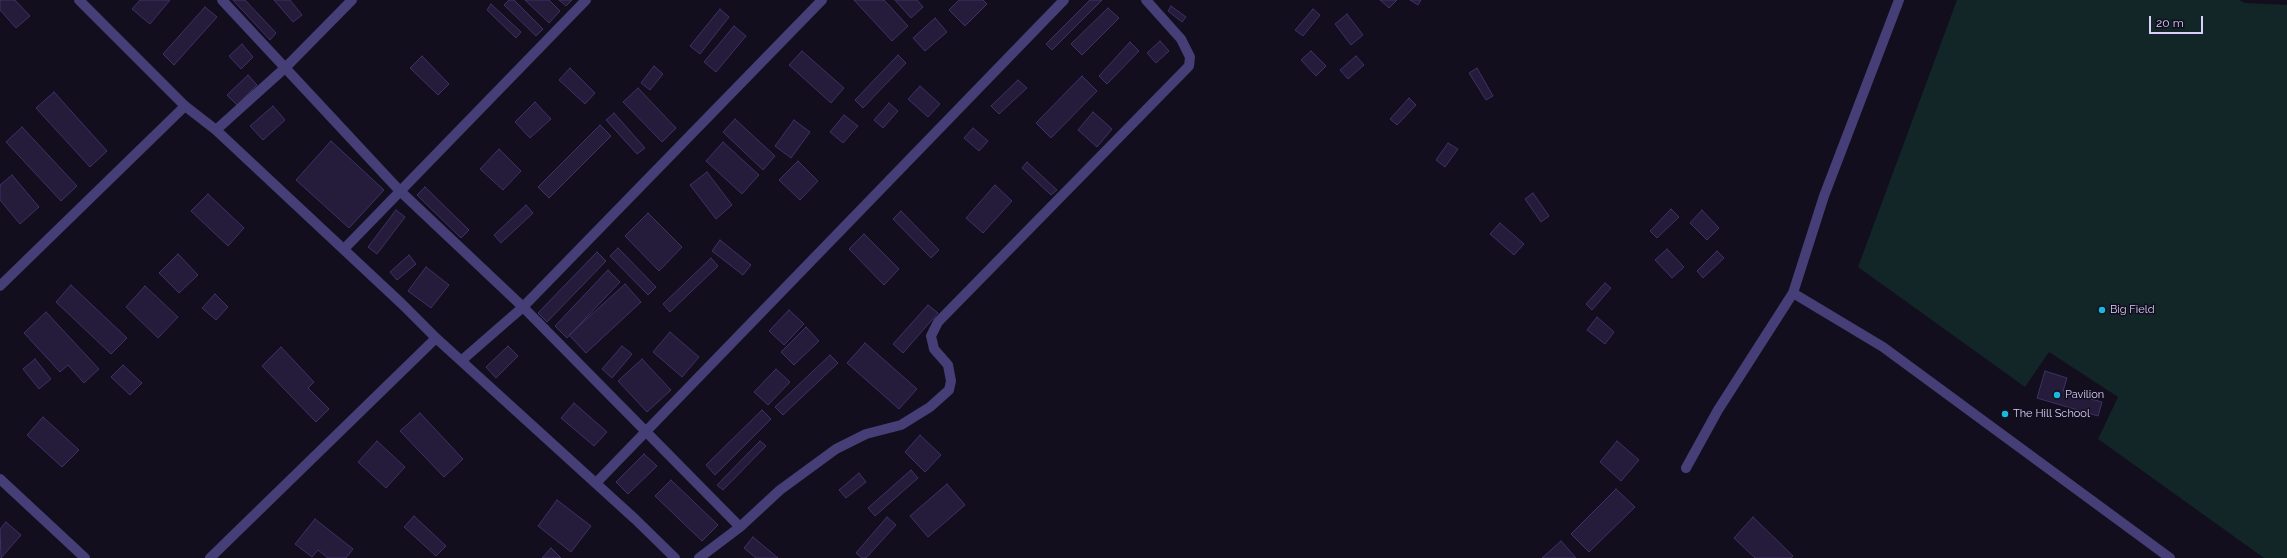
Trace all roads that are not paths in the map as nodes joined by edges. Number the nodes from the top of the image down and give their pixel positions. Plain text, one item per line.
1 (79, 0) edge
2 (222, 0) edge
3 (352, 0) edge
4 (586, 0) edge
5 (822, 0) edge
6 (1064, 0) edge
7 (1146, 0) edge
8 (1899, 0) edge
9 (286, 67) junction
10 (185, 106) junction
11 (216, 130) junction
12 (399, 190) junction
13 (344, 249) junction
14 (0, 286) edge
15 (1793, 293) junction
16 (523, 307) junction
17 (436, 338) junction
18 (461, 361) junction
19 (647, 431) junction
20 (1686, 468) dead end
21 (0, 479) edge
22 (596, 483) junction
23 (740, 527) junction
24 (85, 558) edge
25 (210, 558) edge
26 (675, 558) edge
27 (699, 558) edge
28 (2170, 558) edge

1 - 10 street
2 - 9 street
3 - 9 street
4 - 12 street
5 - 16 street
6 - 19 street
7 - 23 street
8 - 15 street
9 - 11 street
9 - 12 street
10 - 11 street
10 - 14 street
11 - 13 street
12 - 13 street
12 - 16 street
13 - 17 street
15 - 20 street
15 - 28 street
16 - 18 street
16 - 19 street
17 - 18 street
17 - 25 street
18 - 22 street
19 - 22 street
19 - 23 street
21 - 24 street
22 - 26 street
23 - 27 street

